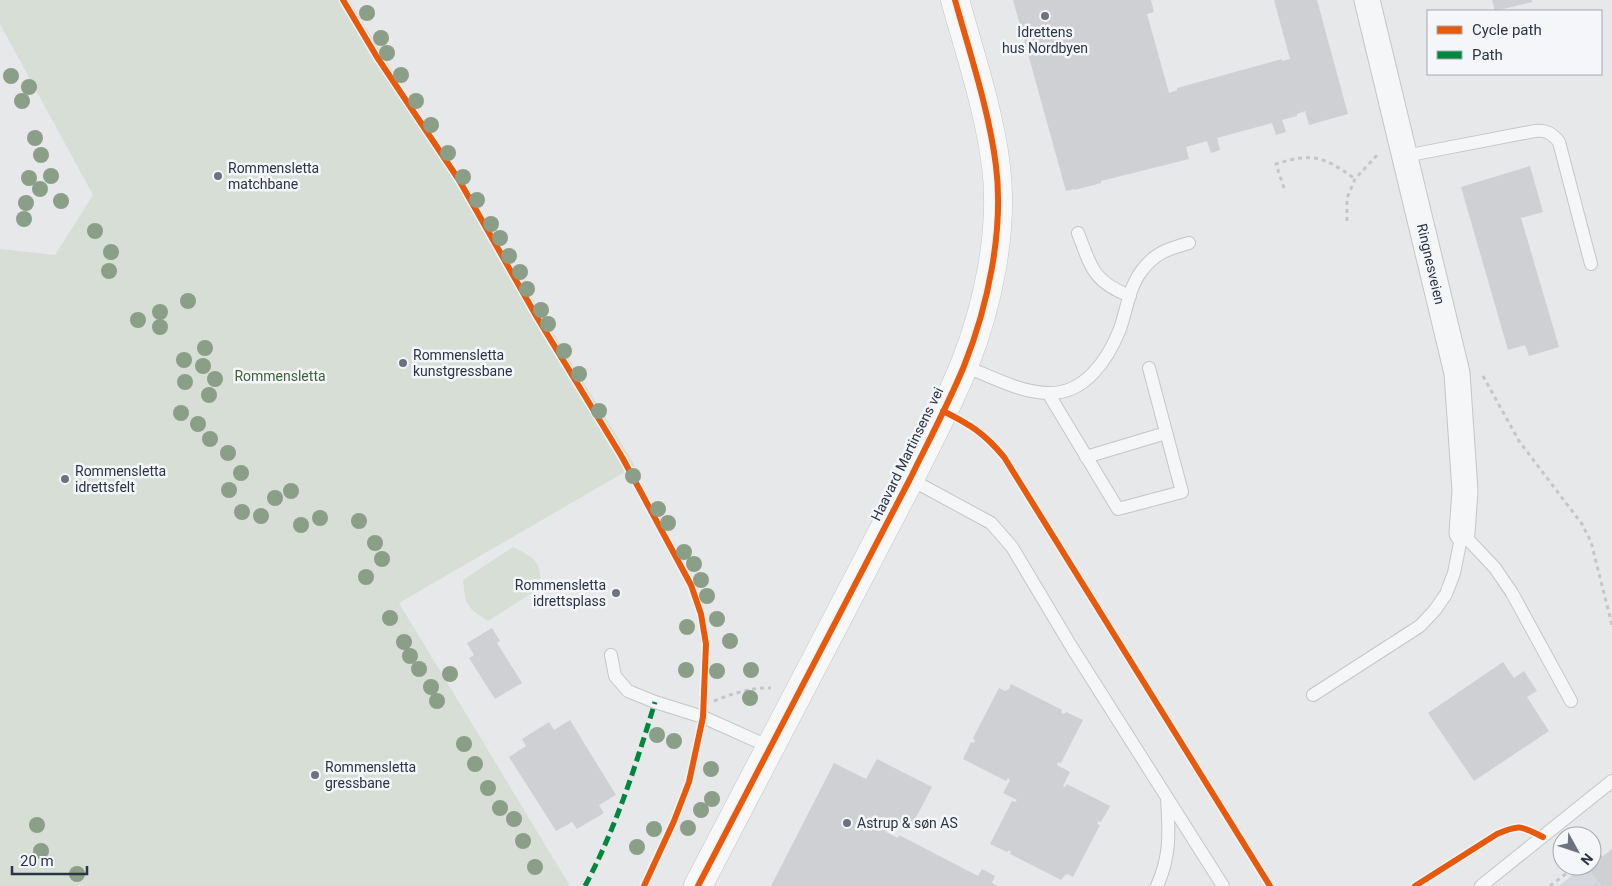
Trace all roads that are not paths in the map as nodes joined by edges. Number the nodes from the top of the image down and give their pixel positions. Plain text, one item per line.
1 (956, 0) edge
2 (1368, 0) edge
3 (1403, 147) junction
4 (1078, 233) dead end
5 (1188, 243) dead end
6 (1591, 264) dead end
7 (1130, 296) junction
8 (964, 366) junction
9 (1149, 368) dead end
10 (1048, 393) junction
11 (1166, 432) junction
12 (1086, 456) junction
13 (910, 479) junction
14 (1462, 533) junction
15 (611, 655) dead end
16 (1313, 695) dead end
17 (1571, 701) dead end
18 (770, 747) junction
19 (1612, 781) edge
20 (1167, 798) junction
21 (698, 886) edge
22 (1157, 886) edge
23 (1223, 886) edge
24 (1482, 886) edge

1 - 8 street, Haavard Martinsens vei
2 - 3 street, Ringnesveien
3 - 6 lane
3 - 14 street, Ringnesveien
4 - 7 lane
5 - 7 lane
7 - 10 lane
8 - 10 lane
8 - 13 street, Haavard Martinsens vei
9 - 11 lane
10 - 12 lane
11 - 12 lane
11 - 12 lane
13 - 18 street, Haavard Martinsens vei
13 - 20 lane
14 - 16 lane
14 - 17 lane
15 - 18 lane
18 - 21 street, Haavard Martinsens vei
19 - 24 lane
20 - 22 lane
20 - 23 lane

